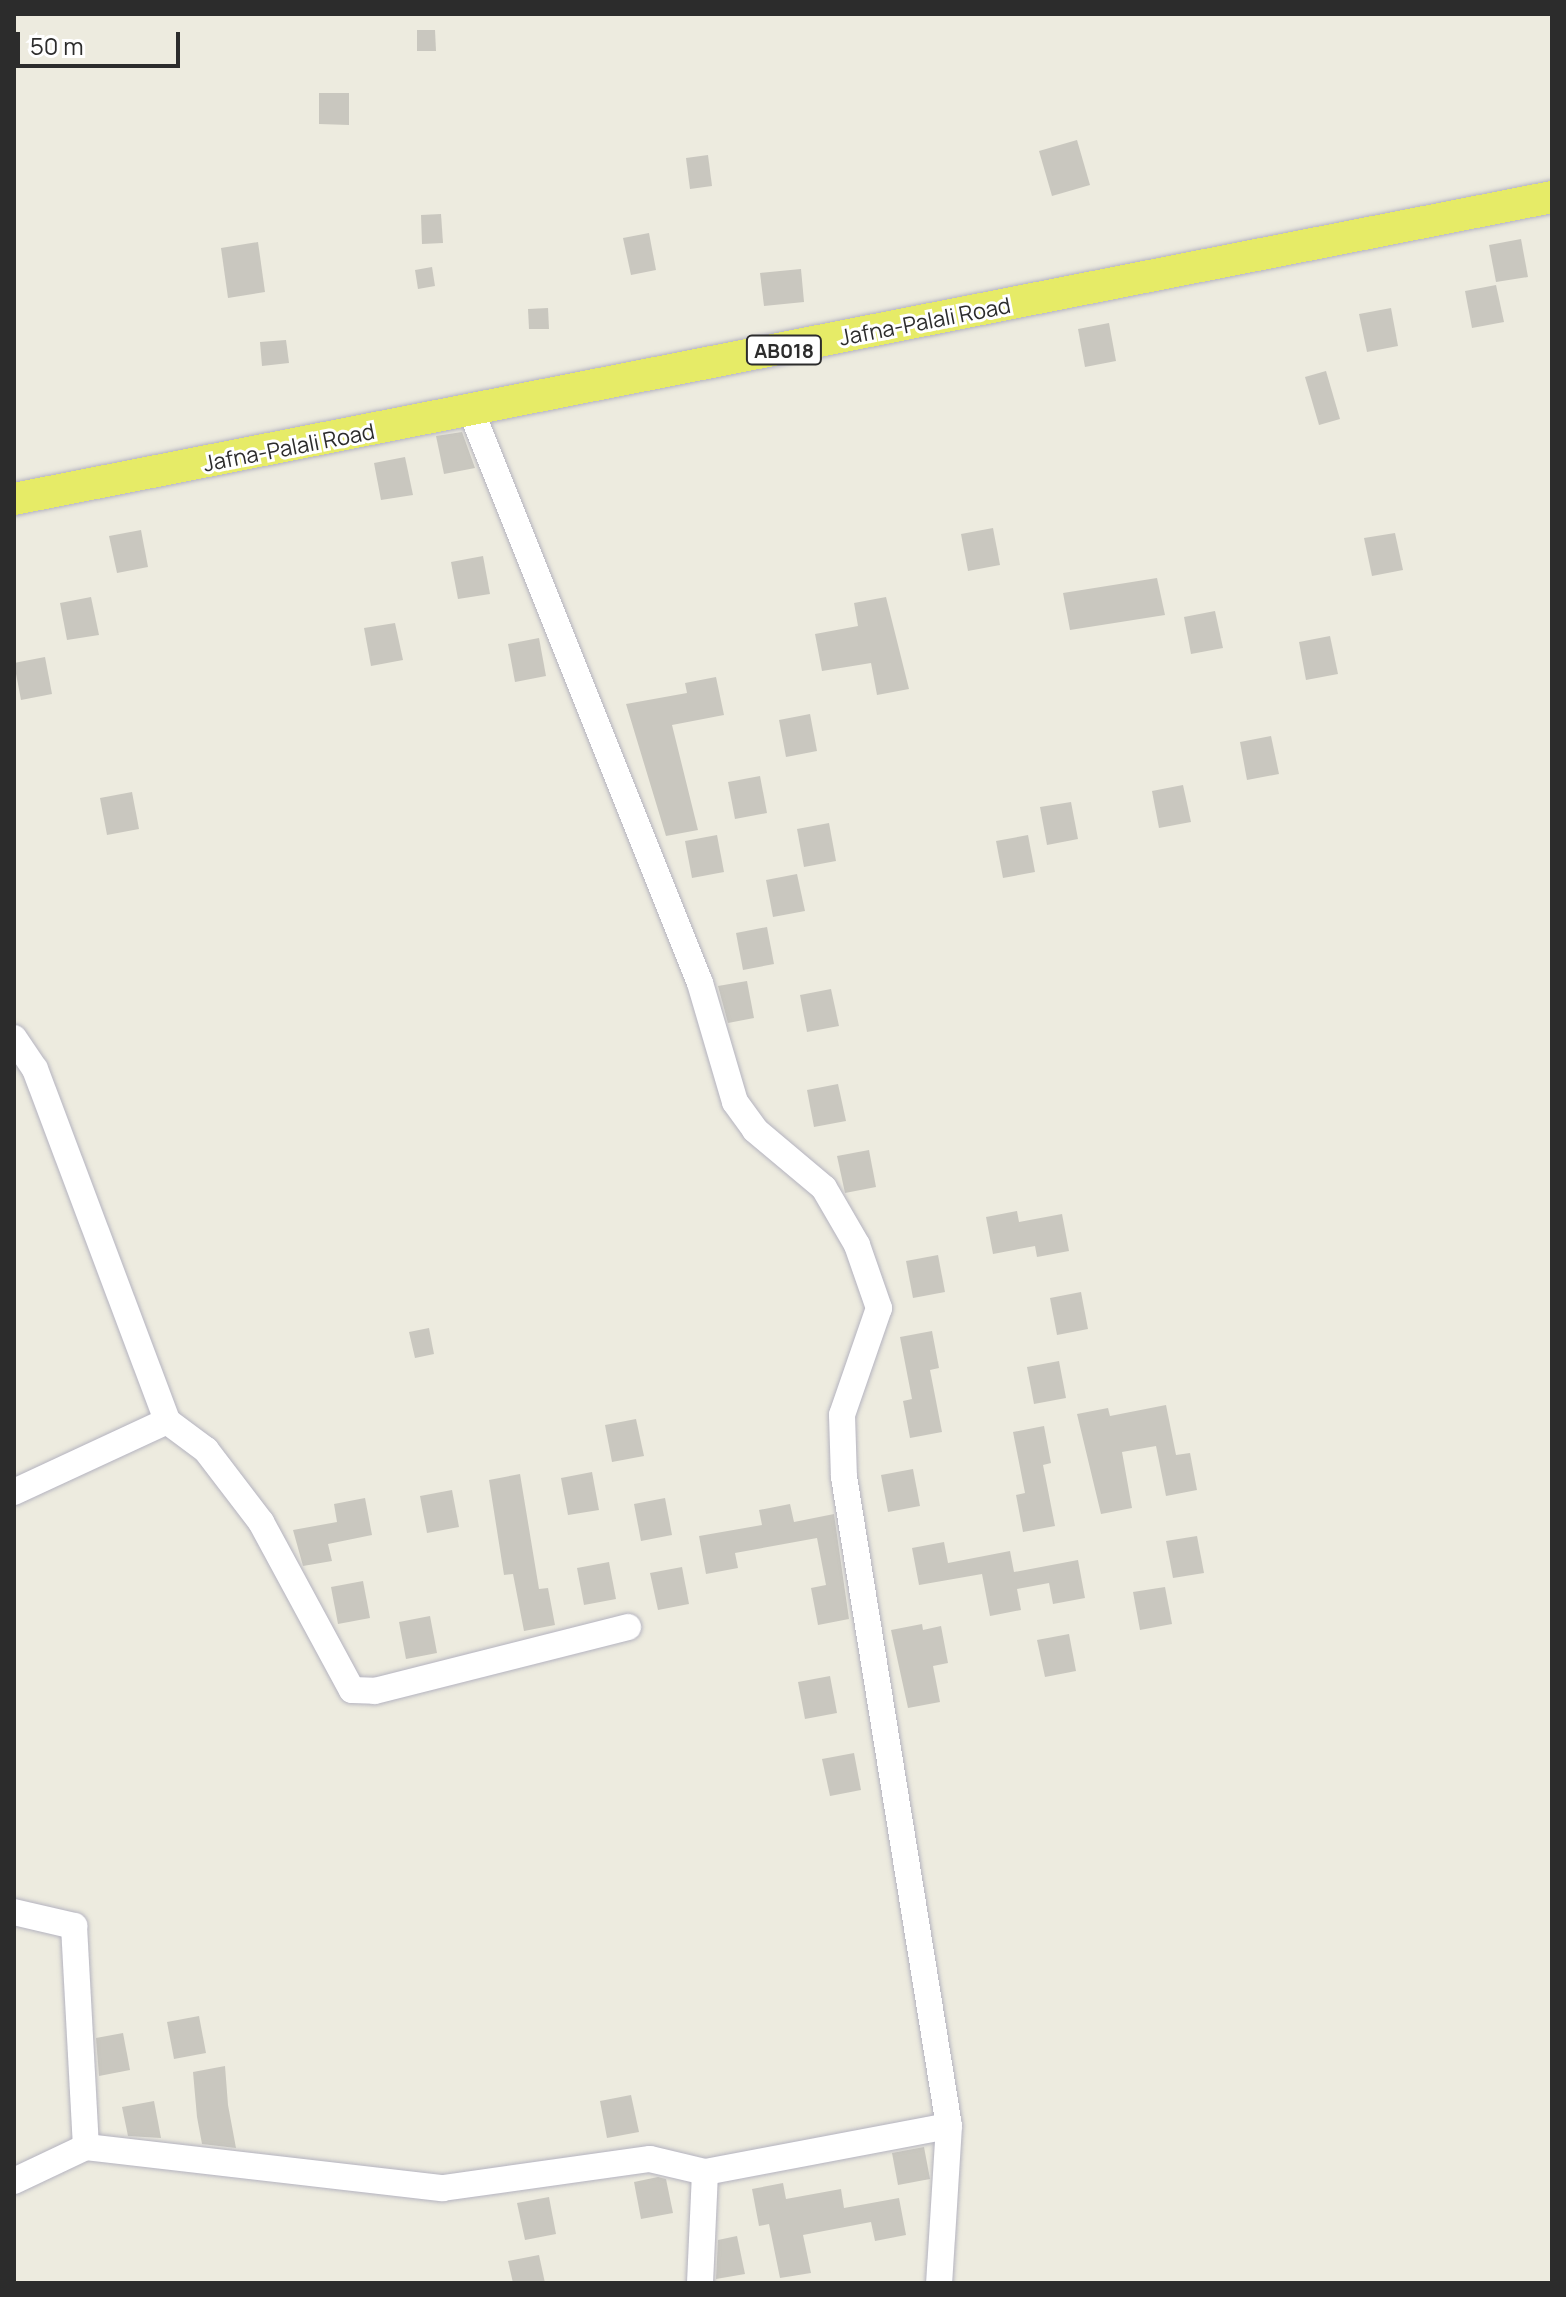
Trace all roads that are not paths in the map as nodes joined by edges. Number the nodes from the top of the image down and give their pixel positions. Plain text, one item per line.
1 (1552, 197) edge
2 (472, 413) junction
3 (14, 499) edge
4 (14, 1038) edge
5 (167, 1421) junction
6 (14, 1492) edge
7 (628, 1627) dead end
8 (14, 1912) edge
9 (949, 2126) junction
10 (86, 2147) junction
11 (705, 2172) junction
12 (14, 2181) edge
13 (700, 2283) edge
14 (939, 2283) edge

1 - 2 main road, Jafna-Palali Road / AB018
2 - 3 main road, Jafna-Palali Road / AB018
2 - 9 street
4 - 5 street
5 - 6 street
5 - 7 street
8 - 10 street
9 - 11 street
9 - 14 street
10 - 11 street
10 - 12 street
11 - 13 street

